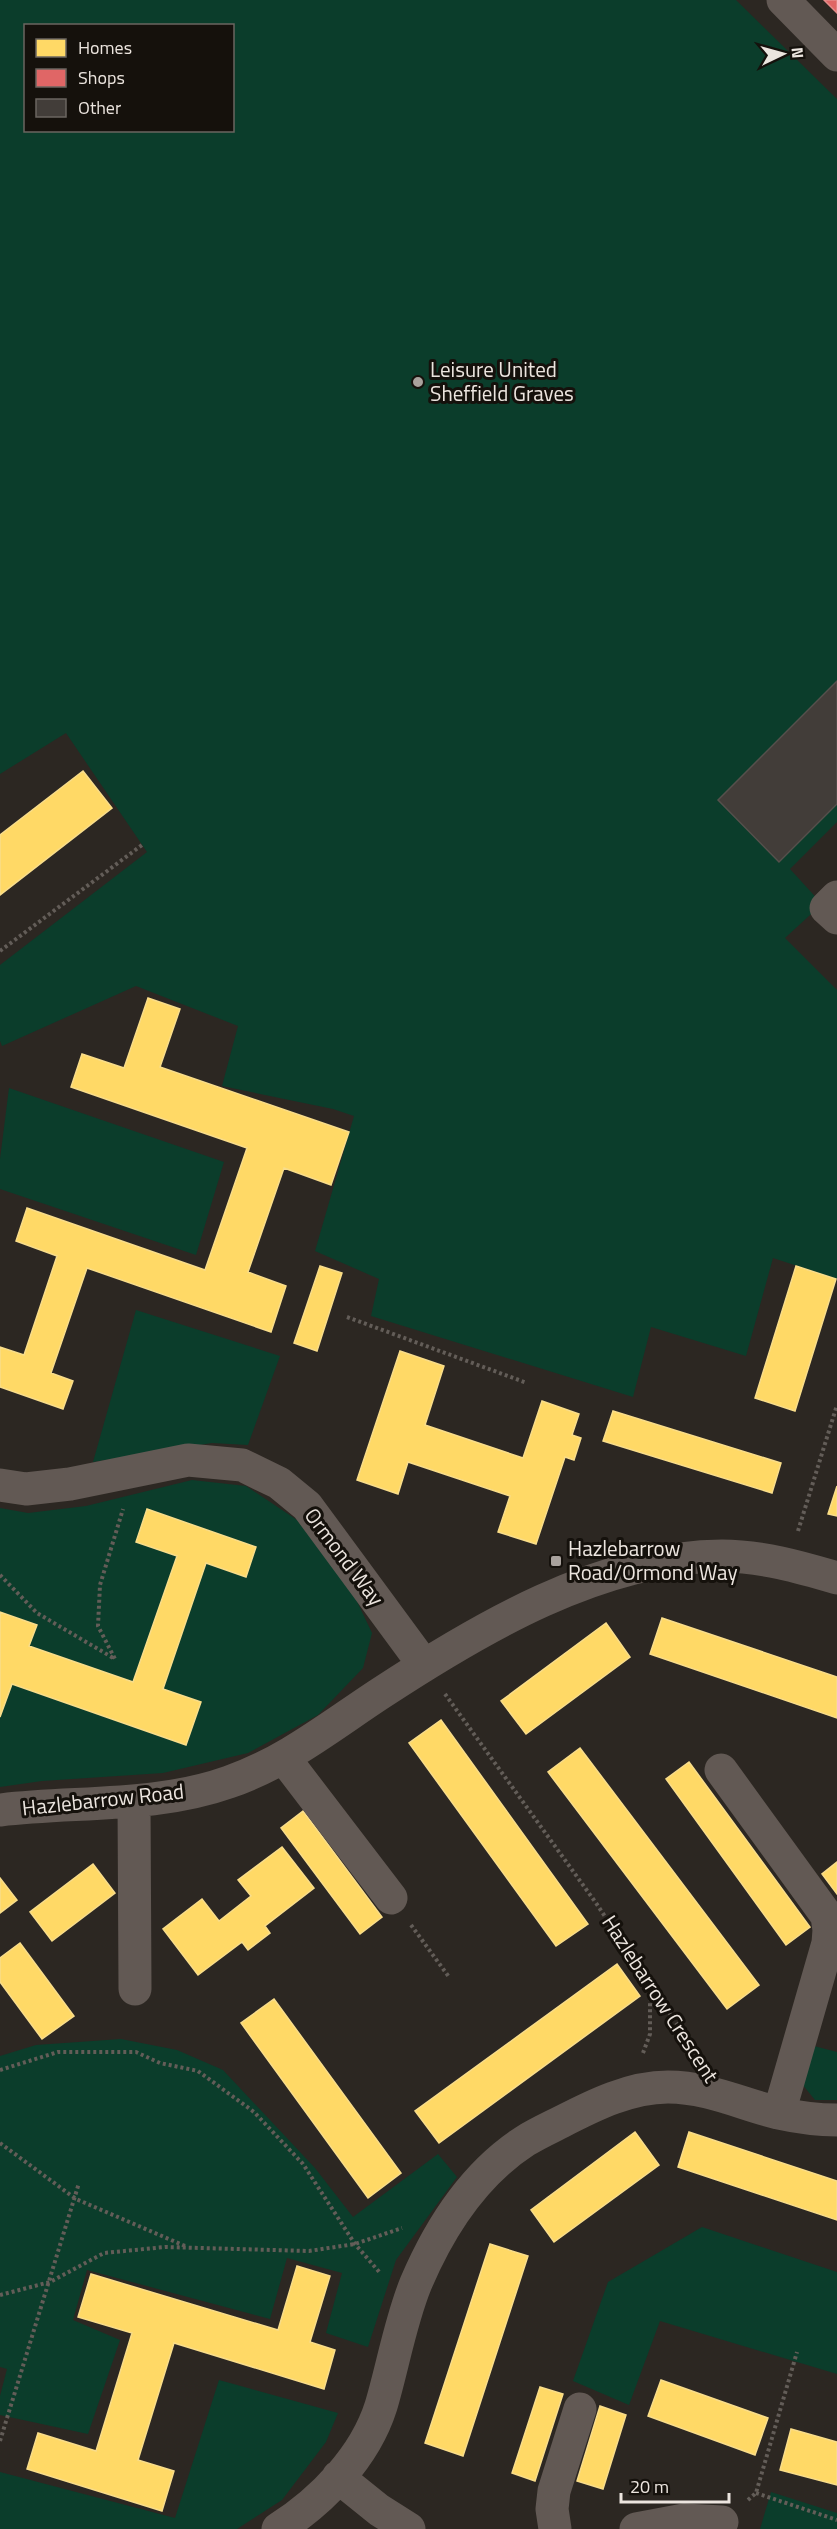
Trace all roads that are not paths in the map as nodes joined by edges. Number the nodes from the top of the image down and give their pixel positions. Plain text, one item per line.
1 (783, 0) edge
2 (837, 55) edge
3 (837, 897) edge
4 (837, 918) edge
5 (0, 1485) edge
6 (837, 1578) edge
7 (424, 1665) junction
8 (284, 1758) junction
9 (721, 1770) dead end
10 (134, 1801) junction
11 (0, 1810) edge
12 (391, 1898) road end
13 (135, 1989) dead end
14 (779, 2113) junction
15 (837, 2120) edge
16 (580, 2409) dead end
17 (338, 2477) junction
18 (722, 2522) road end
19 (278, 2529) edge
20 (409, 2529) edge
21 (555, 2529) edge
22 (636, 2529) edge

1 - 2 street
3 - 4 street
5 - 7 street, Ormond Way
6 - 7 street, Hazlebarrow Road
7 - 8 street, Hazlebarrow Road
8 - 10 street, Hazlebarrow Road
8 - 12 street
9 - 14 street
10 - 11 street, Hazlebarrow Road
10 - 13 street
14 - 15 street, Hazlebarrow Crescent
14 - 17 street, Hazlebarrow Crescent
16 - 21 street
17 - 19 street, Hazlebarrow Crescent
17 - 20 street
18 - 22 street

